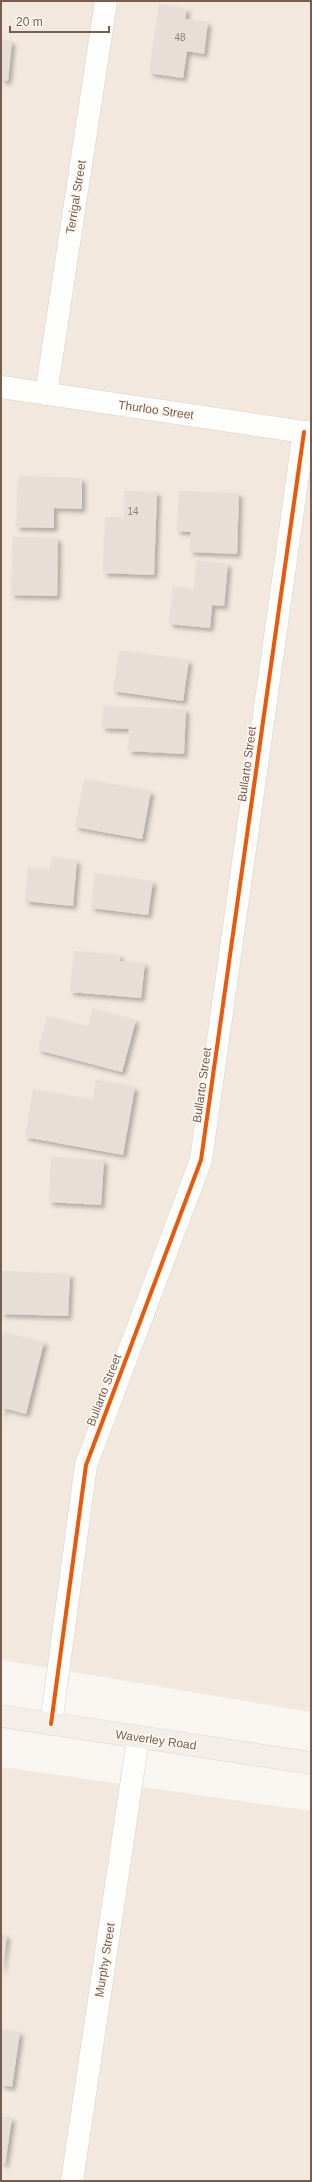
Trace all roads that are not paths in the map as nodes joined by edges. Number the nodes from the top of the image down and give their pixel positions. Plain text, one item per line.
1 (106, 1) edge
2 (1, 387) edge
3 (46, 394) junction
4 (308, 432) edge
5 (1, 1716) edge
6 (51, 1724) junction
7 (138, 1738) junction
8 (311, 1762) edge
9 (72, 2181) edge

1 - 3 street, Terrigal Street
2 - 3 street, Thurloo Street
3 - 4 street, Thurloo Street
4 - 6 street, Bullarto Street
5 - 6 main road, Waverley Road
6 - 7 main road, Waverley Road
7 - 8 main road, Waverley Road
7 - 9 street, Murphy Street

